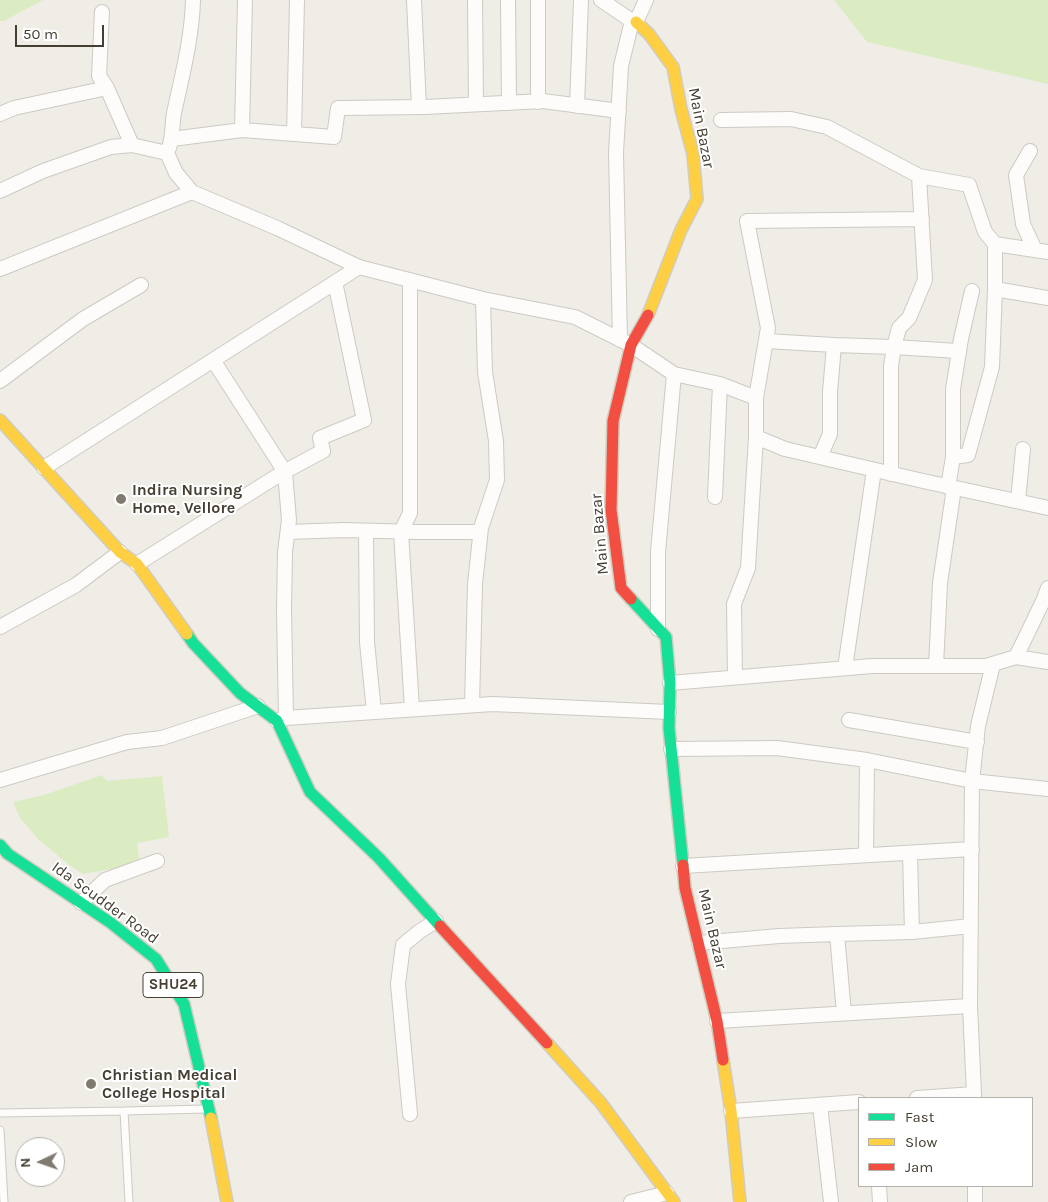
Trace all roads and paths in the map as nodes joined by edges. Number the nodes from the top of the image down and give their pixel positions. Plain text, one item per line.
1 (193, 0) edge
2 (245, 0) edge
3 (297, 0) edge
4 (414, 0) edge
5 (475, 0) edge
6 (508, 0) edge
7 (538, 0) edge
8 (581, 0) edge
9 (601, 0) edge
10 (646, 0) edge
11 (102, 12) dead end
12 (634, 21) junction
13 (107, 88) junction
14 (538, 102) junction
15 (509, 103) junction
16 (476, 104) junction
17 (577, 106) junction
18 (418, 107) junction
19 (619, 111) junction
20 (0, 114) edge
21 (721, 120) dead end
22 (242, 130) junction
23 (294, 134) junction
24 (172, 139) junction
25 (132, 145) junction
26 (1030, 151) dead end
27 (167, 153) junction
28 (920, 176) junction
29 (0, 191) edge
30 (192, 192) junction
31 (922, 219) junction
32 (995, 244) junction
33 (1042, 251) edge
34 (359, 267) junction
35 (0, 270) edge
36 (410, 280) junction
37 (335, 282) junction
38 (141, 286) dead end
39 (995, 289) junction
40 (972, 291) dead end
41 (1048, 298) edge
42 (483, 299) junction
43 (766, 341) junction
44 (626, 343) junction
45 (834, 345) junction
46 (894, 346) junction
47 (959, 353) junction
48 (213, 360) junction
49 (674, 374) junction
50 (0, 380) edge
51 (720, 384) junction
52 (756, 398) junction
53 (0, 420) edge
54 (756, 437) junction
55 (1024, 449) dead end
56 (820, 457) junction
57 (953, 457) junction
58 (44, 468) junction
59 (874, 470) junction
60 (285, 472) junction
61 (891, 474) junction
62 (951, 487) junction
63 (715, 497) dead end
64 (1018, 501) junction
65 (1048, 508) edge
66 (366, 531) junction
67 (288, 532) junction
68 (401, 532) junction
69 (480, 532) junction
70 (120, 552) junction
71 (137, 564) junction
72 (1048, 588) edge
73 (0, 627) edge
74 (658, 629) junction
75 (1016, 657) junction
76 (1048, 662) edge
77 (993, 664) junction
78 (936, 666) junction
79 (845, 668) junction
80 (735, 677) junction
81 (670, 684) junction
82 (472, 705) junction
83 (258, 706) junction
84 (412, 709) junction
85 (374, 712) junction
86 (669, 712) junction
87 (281, 719) junction
88 (849, 720) dead end
89 (976, 742) junction
90 (671, 749) junction
91 (867, 760) junction
92 (0, 780) edge
93 (972, 781) junction
94 (1048, 789) edge
95 (0, 845) edge
96 (972, 849) junction
97 (910, 853) junction
98 (866, 855) junction
99 (157, 861) dead end
100 (683, 866) junction
101 (81, 903) junction
102 (436, 921) junction
103 (971, 926) junction
104 (912, 932) junction
105 (837, 934) junction
106 (699, 943) junction
107 (970, 1006) junction
108 (844, 1013) junction
109 (717, 1021) junction
110 (974, 1096) edge
111 (946, 1097) edge
112 (858, 1102) edge
113 (820, 1105) junction
114 (209, 1109) junction
115 (124, 1111) junction
116 (730, 1111) junction
117 (0, 1114) edge
118 (410, 1114) dead end
119 (0, 1130) edge
120 (879, 1187) edge
121 (975, 1187) edge
122 (670, 1197) edge
123 (4, 1202) edge
124 (129, 1202) edge
125 (226, 1202) edge
126 (631, 1202) edge
127 (740, 1202) edge
128 (831, 1202) edge
129 (880, 1202) edge
130 (975, 1202) edge

1 - 24 street
2 - 22 street
3 - 23 street
4 - 18 street
5 - 16 street
6 - 15 street
7 - 14 street
8 - 17 street
9 - 12 street
10 - 12 street
11 - 13 street
12 - 19 street
12 - 44 street, Main Bazar
13 - 20 street
13 - 25 street
14 - 15 street
14 - 17 street
15 - 16 street
16 - 18 street
17 - 19 street
18 - 23 street
19 - 44 street
21 - 28 street
22 - 23 street
22 - 24 street
24 - 27 street
25 - 27 street
25 - 29 street
26 - 33 street
27 - 30 street
28 - 31 street
28 - 32 street
30 - 34 street
30 - 35 street
31 - 43 street
31 - 46 street
32 - 33 street
32 - 39 street
34 - 36 street
34 - 37 street
36 - 42 street
36 - 68 street
37 - 48 street
37 - 60 street
38 - 50 street
39 - 41 street
39 - 57 street
40 - 47 street
42 - 44 street
42 - 69 street
43 - 45 street
43 - 52 street
44 - 49 street
44 - 74 street, Main Bazar
45 - 46 street
45 - 56 street
46 - 47 street
46 - 61 street
47 - 57 street
48 - 58 street
48 - 60 street
49 - 51 street
49 - 74 street
51 - 52 street
51 - 63 street
52 - 54 street
53 - 58 street
54 - 56 street
54 - 80 street
55 - 64 street
56 - 59 street
57 - 62 street
58 - 70 street
59 - 61 street
59 - 79 street
60 - 67 street
60 - 71 street
61 - 62 street
62 - 64 street
62 - 78 street
64 - 65 street
66 - 67 street
66 - 68 street
66 - 85 street
67 - 87 street
68 - 69 street
68 - 84 street
69 - 82 street
70 - 71 street
70 - 73 street
71 - 83 street
72 - 75 street
74 - 81 street, Main Bazar
75 - 76 street
75 - 77 street
77 - 78 street
77 - 89 street
78 - 79 street
79 - 80 street
80 - 81 street
81 - 86 street, Main Bazar
82 - 84 street
82 - 86 street
83 - 87 street
83 - 92 street
84 - 85 street
85 - 87 street
86 - 90 street, Main Bazar
87 - 102 street
88 - 89 street
89 - 93 street
90 - 91 street
90 - 100 street, Main Bazar
91 - 93 street
91 - 98 street
93 - 94 street
93 - 96 street
95 - 101 street, Ida Scudder Road / SHU24
96 - 97 street
96 - 103 street
97 - 98 street
97 - 104 street
98 - 100 street
99 - 101 street
100 - 106 street, Main Bazar
101 - 114 street, Ida Scudder Road / SHU24
102 - 118 street
102 - 122 street
103 - 104 street
103 - 107 street
104 - 105 street
105 - 106 street
105 - 108 street
106 - 109 street, Main Bazar
107 - 108 street
107 - 110 street
108 - 109 street
109 - 116 street, Main Bazar
110 - 111 street
112 - 113 street
113 - 116 street
113 - 128 street
114 - 115 lane
114 - 125 street, Ida Scudder Road / SHU24
115 - 117 lane
115 - 124 lane
116 - 127 street, Main Bazar
119 - 123 lane
120 - 129 street
121 - 130 street
122 - 126 street

